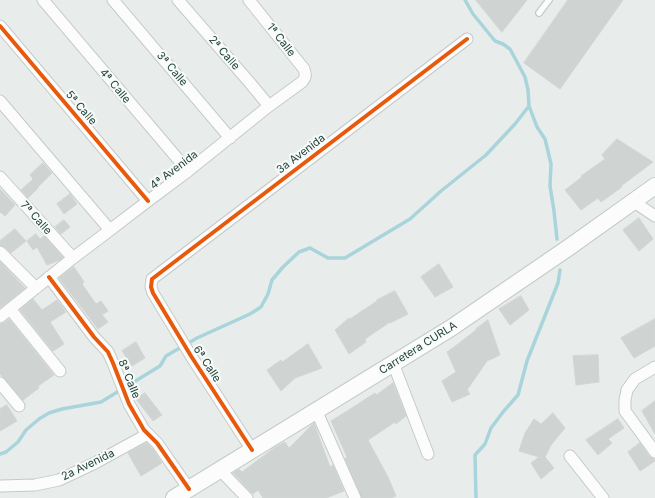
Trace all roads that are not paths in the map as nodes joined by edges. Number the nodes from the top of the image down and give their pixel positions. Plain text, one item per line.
1 (43, 0) edge
2 (113, 0) edge
3 (178, 0) edge
4 (249, 0) edge
5 (549, 0) edge
6 (539, 13) dead end
7 (0, 26) edge
8 (467, 39) dead end
9 (302, 82) joint
10 (0, 101) edge
11 (269, 106) junction
12 (230, 138) junction
13 (188, 171) junction
14 (0, 177) edge
15 (655, 186) edge
16 (148, 201) junction
17 (634, 202) junction
18 (655, 216) edge
19 (110, 230) junction
20 (0, 252) edge
21 (73, 258) junction
22 (49, 277) junction
23 (151, 287) joint
24 (36, 288) junction
25 (10, 309) junction
26 (0, 317) edge
27 (393, 363) junction
28 (655, 367) edge
29 (60, 371) dead end
30 (0, 383) edge
31 (19, 406) dead end
32 (316, 410) junction
33 (148, 434) junction
34 (252, 450) junction
35 (655, 452) edge
36 (428, 454) dead end
37 (570, 456) dead end
38 (220, 470) junction
39 (0, 486) edge
40 (189, 489) junction
41 (351, 497) edge
42 (174, 498) edge
43 (247, 498) edge
44 (603, 498) edge

1 - 13 street, 4ª Calle
2 - 12 street, 3ª Calle
3 - 11 street, 2ª Calle
4 - 9 street, 1ª Calle
5 - 6 lane
7 - 16 street, 5ª Calle
8 - 23 street, 3a Avenida
9 - 11 street, 4ª Avenida
10 - 19 street
11 - 12 street, 4ª Avenida
12 - 13 street, 4ª Avenida
13 - 16 street, 4ª Avenida
14 - 21 street, 7ª Calle
15 - 17 main road, Carretera CURLA
16 - 19 street, 4ª Avenida
17 - 18 street
17 - 27 main road, Carretera CURLA
19 - 21 street, 4ª Avenida
20 - 24 street
21 - 22 street, 4ª Avenida
22 - 24 street, 4ª Avenida
22 - 33 street, 8ª Calle
23 - 34 street, 6ª Calle
24 - 25 street, 4ª Avenida
25 - 26 street, 4ª Avenida
25 - 29 street
27 - 32 main road, Carretera CURLA
27 - 36 street
28 - 35 street
30 - 31 street
32 - 34 main road, Carretera CURLA
32 - 41 street
33 - 39 street, 2a Avenida
33 - 40 street, 8ª Calle
34 - 38 main road, Carretera CURLA
37 - 44 street
38 - 40 main road, Carretera CURLA
38 - 43 street
40 - 42 main road, Carretera CURLA

